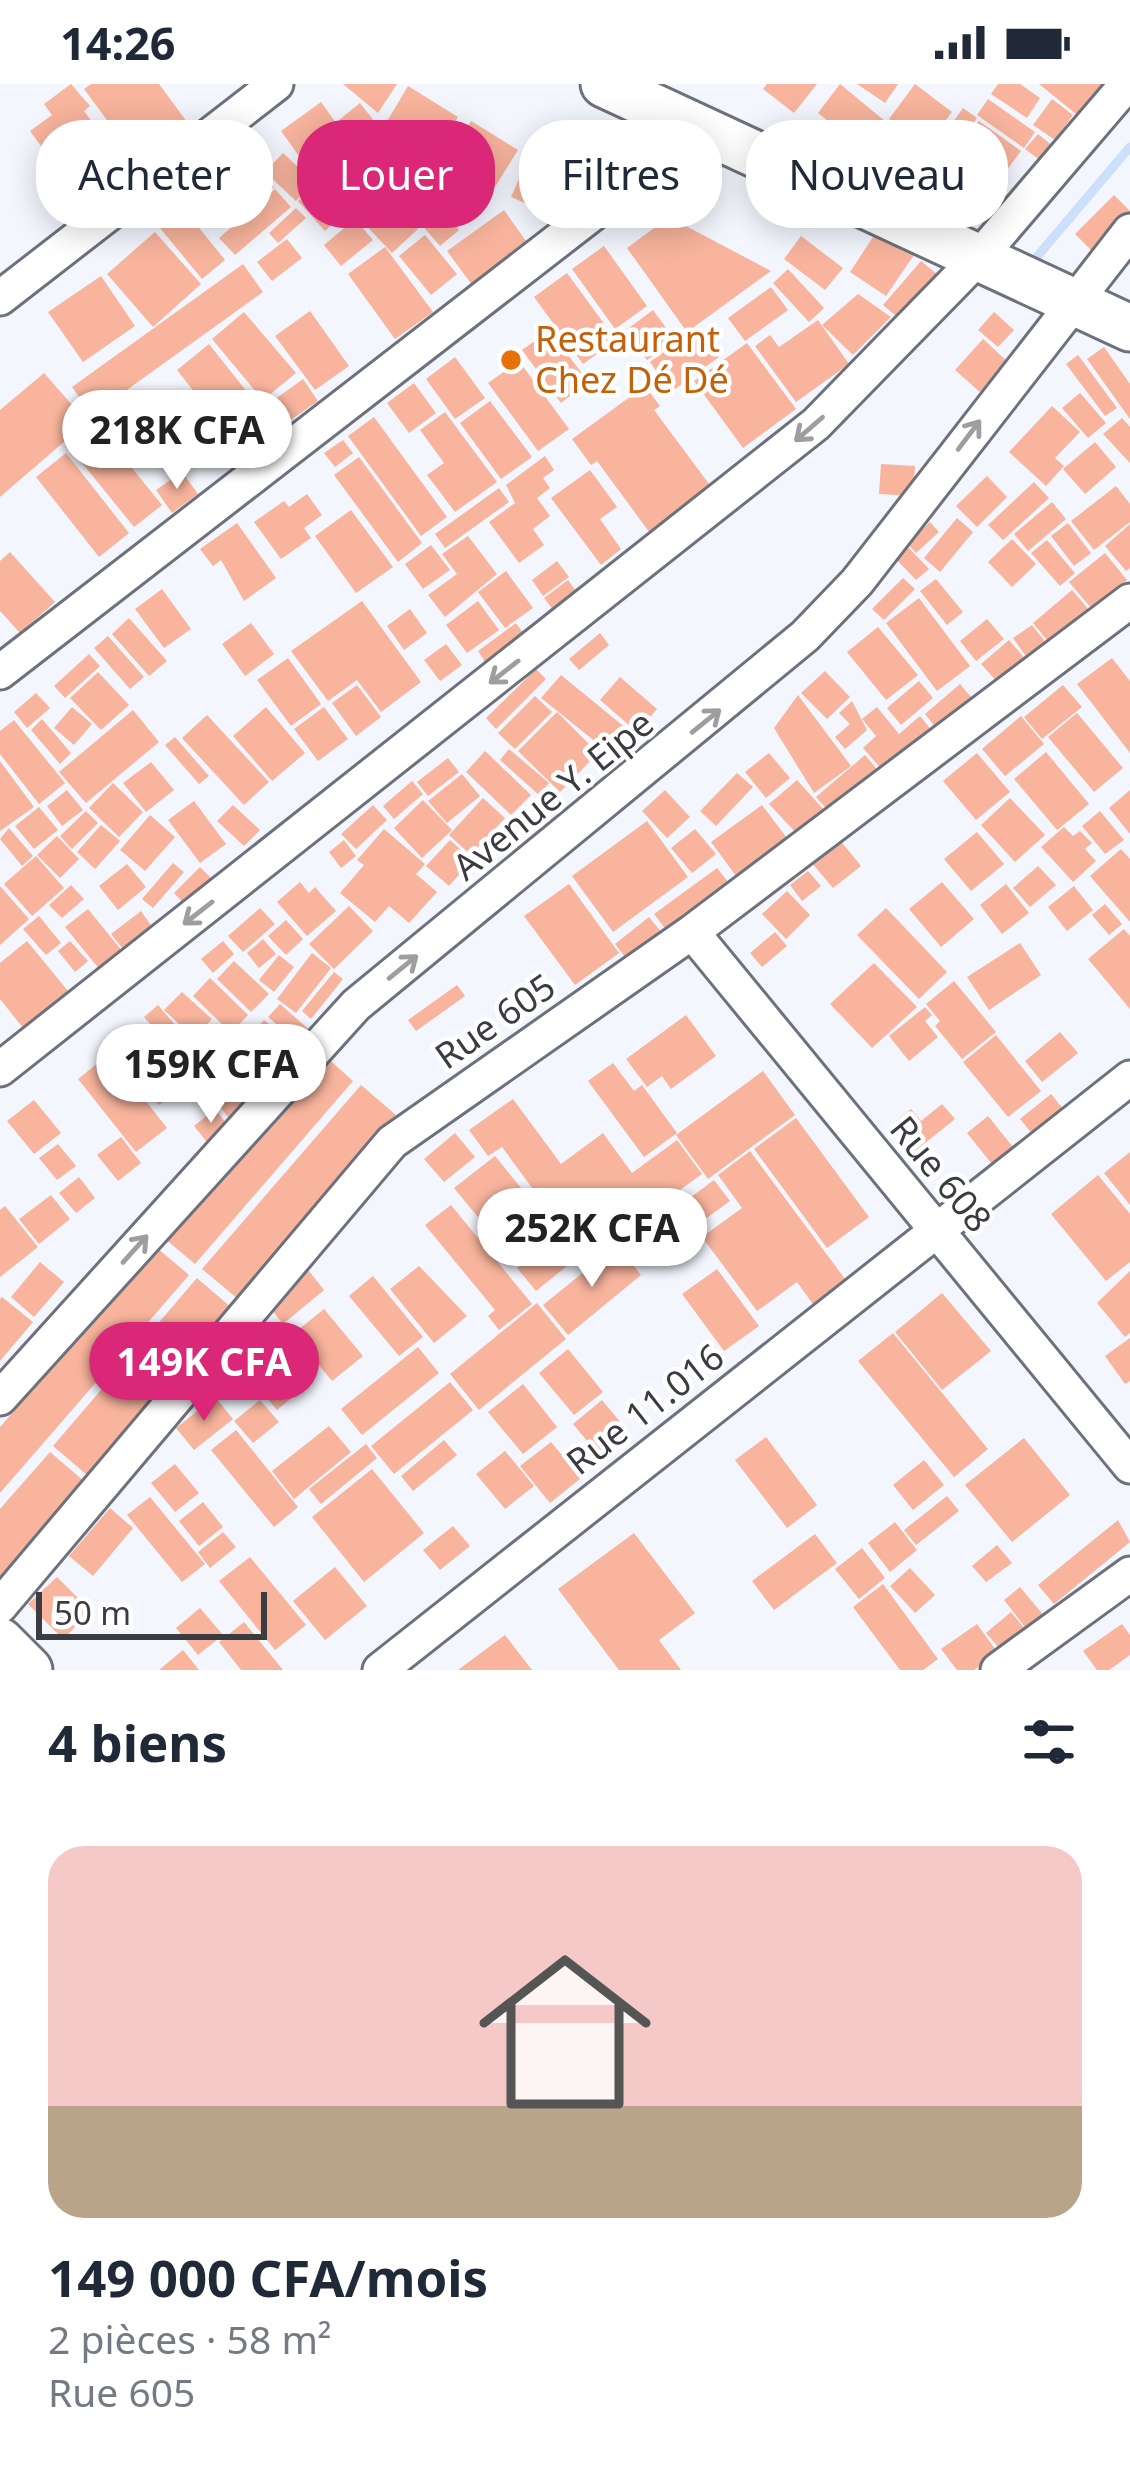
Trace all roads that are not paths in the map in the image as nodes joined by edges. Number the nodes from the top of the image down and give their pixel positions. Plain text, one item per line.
1 (276, 84) edge
2 (604, 84) edge
3 (1127, 84) edge
4 (662, 95) edge
5 (691, 120) edge
6 (722, 138) edge
7 (574, 228) edge
8 (1130, 231) edge
9 (980, 256) junction
10 (0, 298) edge
11 (1071, 301) junction
12 (1130, 328) edge
13 (1130, 601) edge
14 (0, 672) edge
15 (692, 932) junction
16 (0, 1069) edge
17 (1130, 1078) edge
18 (935, 1228) junction
19 (0, 1398) edge
20 (1130, 1466) edge
21 (1130, 1574) edge
22 (0, 1606) edge
23 (0, 1641) edge
24 (29, 1670) edge
25 (380, 1670) edge
26 (998, 1670) edge

1 - 10 street
2 - 4 main road
3 - 9 street
4 - 5 main road
6 - 9 main road
7 - 14 street
8 - 11 street, Avenue Y. Eipe
9 - 11 main road
9 -> 16 street
11 - 12 main road
19 -> 11 street, Avenue Y. Eipe
13 - 15 street, Rue 605
15 - 18 street, Rue 608
15 - 22 street, Rue 605
17 - 18 street, Rue 11.016
18 - 20 street, Rue 608
18 - 25 street, Rue 11.016
21 - 26 street
23 - 24 main road

